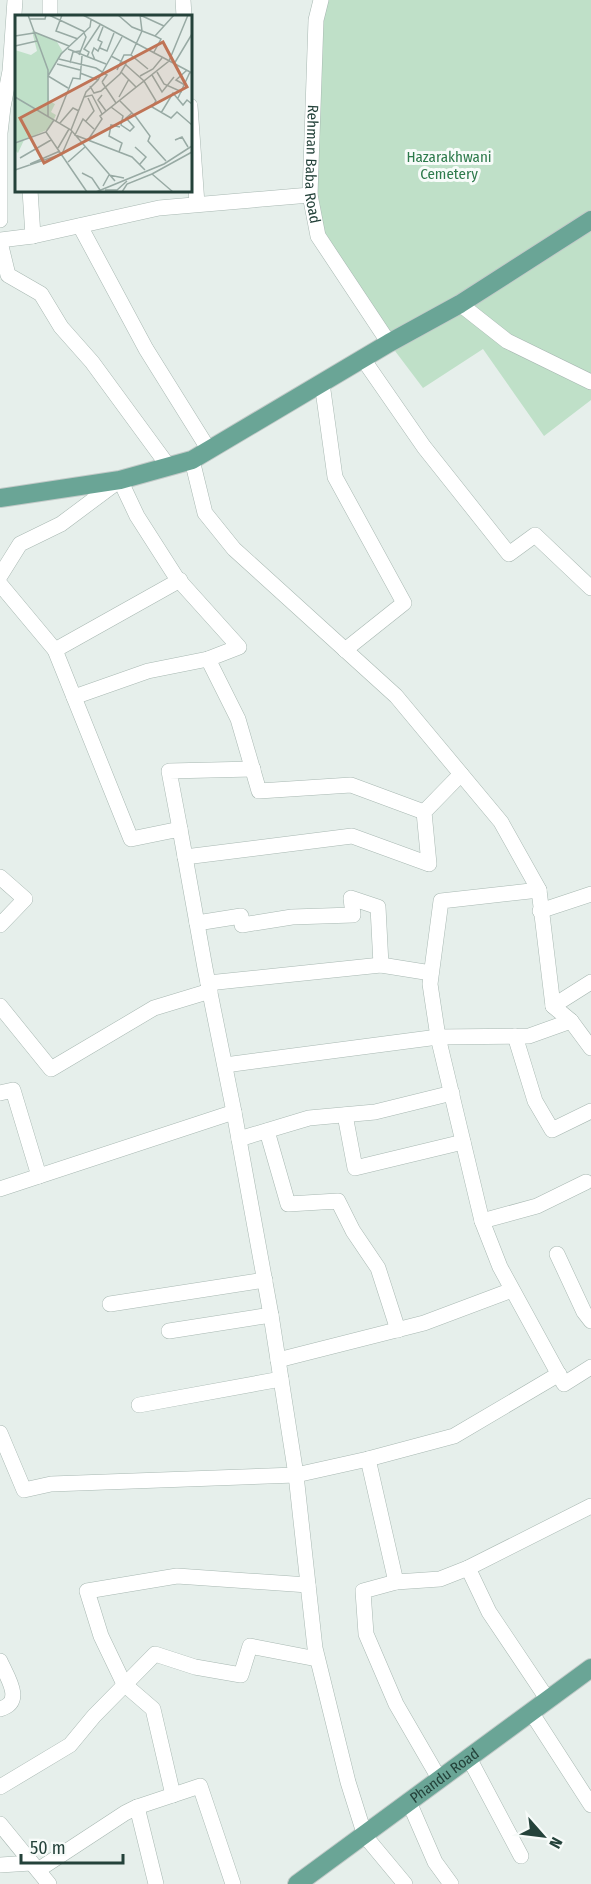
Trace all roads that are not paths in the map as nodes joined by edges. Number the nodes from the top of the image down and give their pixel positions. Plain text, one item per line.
1 (15, 0) edge
2 (183, 0) edge
3 (321, 0) edge
4 (184, 15) edge
5 (192, 134) edge
6 (1, 178) edge
7 (30, 192) edge
8 (310, 195) junction
9 (197, 204) junction
10 (0, 220) edge
11 (591, 220) edge
12 (80, 226) junction
13 (33, 236) junction
14 (0, 241) edge
15 (460, 304) junction
16 (389, 343) junction
17 (363, 359) junction
18 (591, 382) edge
19 (322, 383) junction
20 (209, 450) junction
21 (192, 460) junction
22 (169, 466) junction
23 (120, 480) junction
24 (0, 498) edge
25 (0, 576) edge
26 (180, 580) junction
27 (0, 584) edge
28 (590, 585) edge
29 (55, 650) junction
30 (345, 650) junction
31 (208, 659) junction
32 (74, 697) junction
33 (253, 769) junction
34 (461, 774) junction
35 (424, 812) junction
36 (180, 829) junction
37 (185, 856) junction
38 (0, 877) edge
39 (539, 890) junction
40 (591, 894) edge
41 (540, 911) junction
42 (197, 923) junction
43 (0, 925) edge
44 (381, 965) junction
45 (431, 973) junction
46 (591, 982) edge
47 (209, 987) junction
48 (0, 1006) edge
49 (553, 1006) junction
50 (571, 1021) junction
51 (438, 1036) junction
52 (515, 1036) junction
53 (591, 1048) edge
54 (225, 1065) junction
55 (0, 1093) edge
56 (452, 1093) junction
57 (591, 1111) edge
58 (234, 1112) junction
59 (345, 1115) junction
60 (267, 1131) junction
61 (239, 1139) junction
62 (464, 1142) junction
63 (39, 1176) junction
64 (586, 1182) dead end
65 (0, 1189) edge
66 (482, 1221) junction
67 (557, 1254) dead end
68 (265, 1280) junction
69 (512, 1290) junction
70 (110, 1304) dead end
71 (272, 1315) junction
72 (591, 1322) edge
73 (398, 1330) junction
74 (169, 1331) dead end
75 (278, 1360) junction
76 (591, 1367) edge
77 (559, 1374) junction
78 (281, 1379) junction
79 (139, 1404) dead end
80 (0, 1433) edge
81 (368, 1459) junction
82 (296, 1475) junction
83 (591, 1506) edge
84 (468, 1568) junction
85 (396, 1582) junction
86 (308, 1585) junction
87 (317, 1659) junction
88 (0, 1661) edge
89 (591, 1668) edge
90 (124, 1684) junction
91 (548, 1700) junction
92 (0, 1709) edge
93 (531, 1712) junction
94 (469, 1758) junction
95 (440, 1780) junction
96 (0, 1787) edge
97 (173, 1795) junction
98 (409, 1802) junction
99 (591, 1805) edge
100 (137, 1807) junction
101 (0, 1824) edge
102 (365, 1836) junction
103 (521, 1856) dead end
104 (0, 1865) edge
105 (34, 1867) junction
106 (307, 1881) edge
107 (49, 1884) edge
108 (156, 1884) edge
109 (233, 1884) edge
110 (405, 1884) edge
111 (452, 1884) edge

1 - 6 street
2 - 4 street
3 - 8 street, Rehman Baba Road
5 - 9 street
6 - 10 street
7 - 13 street
8 - 9 street
8 - 16 street, Rehman Baba Road
9 - 12 street
11 - 15 main road
12 - 13 street
12 - 20 street
13 - 14 street
14 - 22 street
15 - 16 main road
15 - 18 street
16 - 17 main road
17 - 19 main road
17 - 28 street
19 - 20 main road
19 - 30 street
20 - 21 main road
21 - 22 main road
21 - 30 street
22 - 23 main road
23 - 24 main road
23 - 25 street
23 - 26 street
26 - 29 street
26 - 31 street
27 - 29 street
29 - 32 street
30 - 34 street
31 - 32 street
31 - 33 street
32 - 36 street
33 - 35 street
33 - 36 street
34 - 35 street
34 - 39 street
35 - 37 street
36 - 37 street
37 - 42 street
38 - 43 street
39 - 41 street
39 - 45 street
40 - 41 street
41 - 49 street
42 - 44 street
42 - 47 street
44 - 45 street
44 - 47 street
45 - 51 street
46 - 49 street
47 - 48 street
47 - 54 street
49 - 50 street
50 - 52 street
50 - 53 street
51 - 52 street
51 - 54 street
51 - 56 street
52 - 57 street
54 - 58 street
55 - 63 street
56 - 59 street
56 - 62 street
58 - 61 street
58 - 63 street
59 - 60 street
59 - 62 street
60 - 61 street
60 - 73 street
61 - 68 street
62 - 66 street
63 - 65 street
64 - 66 street
66 - 69 street
67 - 72 street
68 - 70 street
68 - 71 street
69 - 73 street
69 - 77 street
71 - 74 street
71 - 75 street
73 - 75 street
75 - 78 street
76 - 77 street
77 - 81 street
78 - 79 street
78 - 82 street
80 - 82 street
81 - 82 street
81 - 85 street
82 - 86 street
83 - 84 street
84 - 85 street
84 - 91 street
85 - 95 street
86 - 87 street
86 - 90 street
87 - 90 street
87 - 102 street
88 - 92 street
89 - 91 main road, Phandu Road
90 - 96 street
90 - 97 street
91 - 93 main road, Phandu Road
93 - 94 main road, Phandu Road
93 - 99 street
94 - 95 main road, Phandu Road
94 - 103 street
95 - 98 main road, Phandu Road
97 - 100 street
97 - 109 street
98 - 102 main road, Phandu Road
98 - 111 street
100 - 105 street
100 - 108 street
101 - 105 street
102 - 106 main road, Phandu Road
102 - 110 street
104 - 105 street
105 - 107 street

